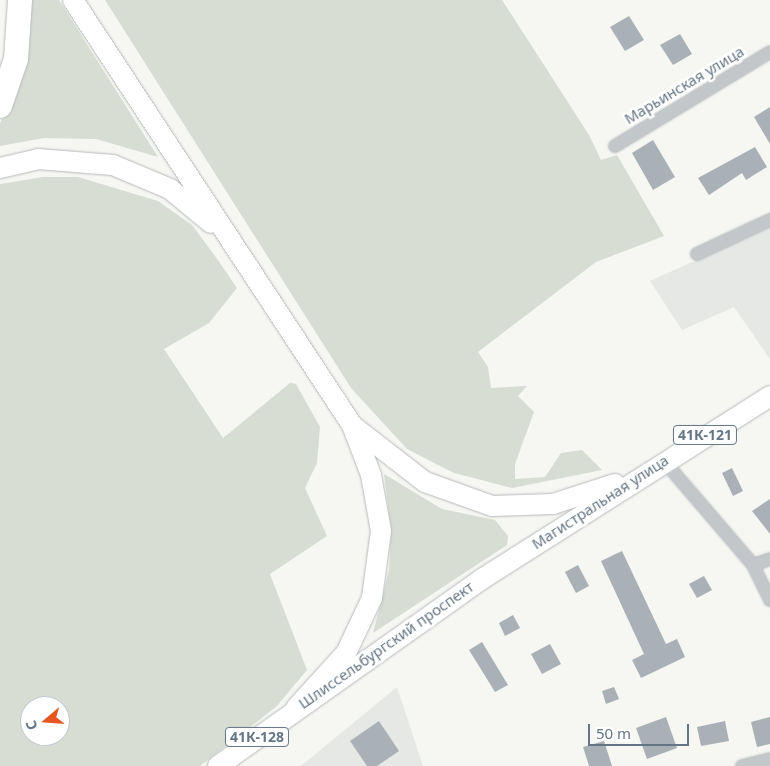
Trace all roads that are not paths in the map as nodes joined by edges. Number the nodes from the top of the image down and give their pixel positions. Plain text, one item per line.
1 (20, 0) edge
2 (73, 0) edge
3 (770, 52) edge
4 (0, 106) edge
5 (614, 146) dead end
6 (0, 168) edge
7 (770, 220) edge
8 (697, 254) dead end
9 (240, 257) junction
10 (770, 396) edge
11 (352, 425) junction
12 (664, 461) junction
13 (640, 475) junction
14 (770, 559) edge
15 (753, 565) junction
16 (482, 579) joint
17 (770, 600) edge
18 (296, 708) junction
19 (770, 759) edge
20 (218, 766) edge
21 (742, 766) edge

1 - 4 highway
2 - 9 main road
3 - 5 street, Марьинская улица
6 - 9 main road
7 - 8 street
9 - 11 main road
10 - 12 main road, Магистральная улица / 41К-121
11 - 13 main road
11 - 18 main road
12 - 13 main road, Магистральная улица / 41К-121
12 - 15 street
13 - 16 main road, Магистральная улица
14 - 15 street
15 - 17 street
16 - 18 main road, Шлиссельбургский проспект
18 - 20 main road, Шлиссельбургский проспект / 41К-128
19 - 21 street

